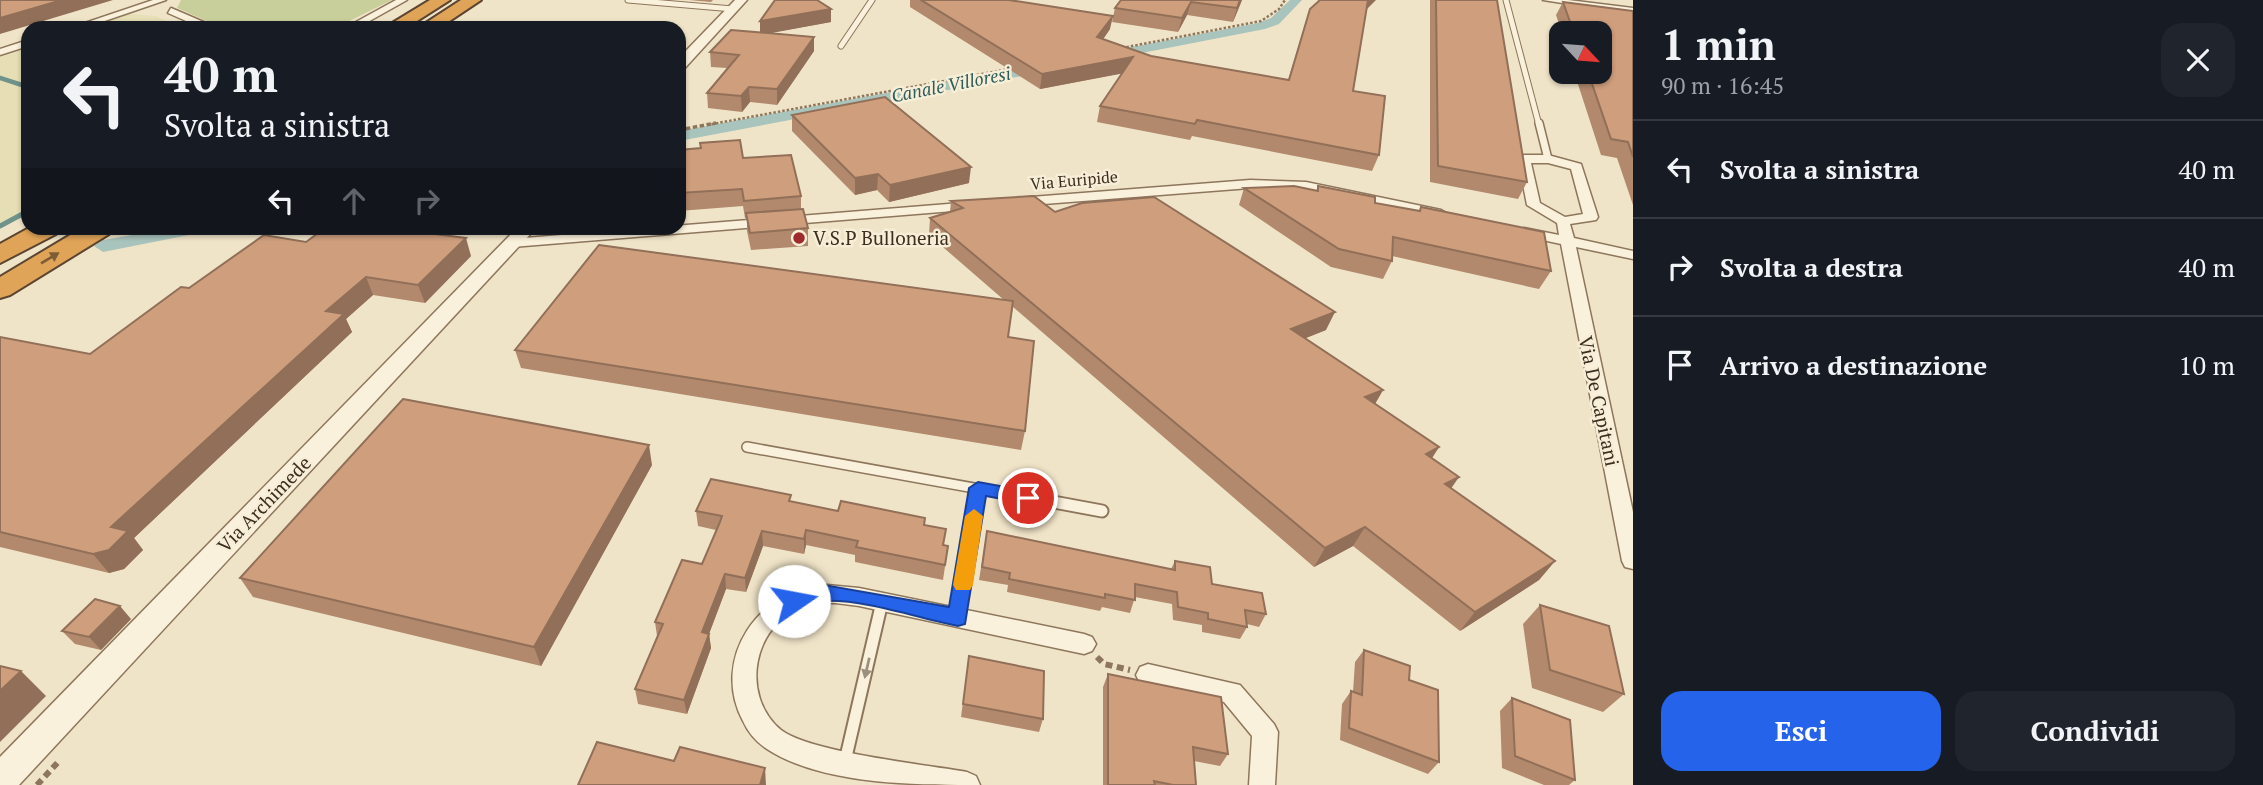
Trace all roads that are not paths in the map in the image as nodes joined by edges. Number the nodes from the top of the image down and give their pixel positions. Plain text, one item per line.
1 (403, 0) edge
2 (442, 0) edge
3 (473, 0) edge
4 (628, 0) edge
5 (872, 0) edge
6 (1506, 0) edge
7 (1547, 0) edge
8 (160, 1) edge
9 (737, 5) edge
10 (142, 7) junction
11 (1633, 11) edge
12 (171, 12) junction
13 (97, 21) edge
14 (193, 21) edge
15 (363, 21) edge
16 (405, 21) edge
17 (438, 21) edge
18 (21, 45) edge
19 (841, 46) dead end
20 (0, 52) edge
21 (686, 59) edge
22 (1548, 159) junction
23 (1462, 219) edge
24 (1563, 221) junction
25 (686, 224) edge
26 (1514, 230) edge
27 (35, 235) edge
28 (89, 235) edge
29 (520, 235) edge
30 (1566, 241) junction
31 (0, 255) edge
32 (1633, 255) edge
33 (0, 289) edge
34 (747, 447) dead end
35 (978, 488) junction
36 (1102, 511) dead end
37 (1633, 561) edge
38 (882, 602) junction
39 (958, 617) junction
40 (1084, 643) road end
41 (1148, 675) road end
42 (845, 761) junction
43 (0, 781) edge
44 (967, 785) edge
45 (1262, 785) edge

1 - 15 street
2 - 16 highway
3 - 17 highway
4 - 9 lane
5 - 19 lane
6 - 22 lane
7 - 11 street
8 - 10 street
8 - 12 street
9 - 21 street
10 - 12 street
10 - 13 street
12 - 14 street
18 - 20 street
22 - 24 street
22 - 24 street
23 - 25 street, Via Euripide
24 - 30 street, Via De Capitani
26 - 30 street
27 - 31 highway
33 -> 28 highway
29 - 43 street, Via Archimede
30 - 32 street
30 - 37 street, Via De Capitani
34 - 35 lane
35 - 36 lane
35 - 39 lane
38 - 39 street
38 -> 42 lane
38 - 42 street
39 - 40 street
41 - 45 street
42 - 44 street

